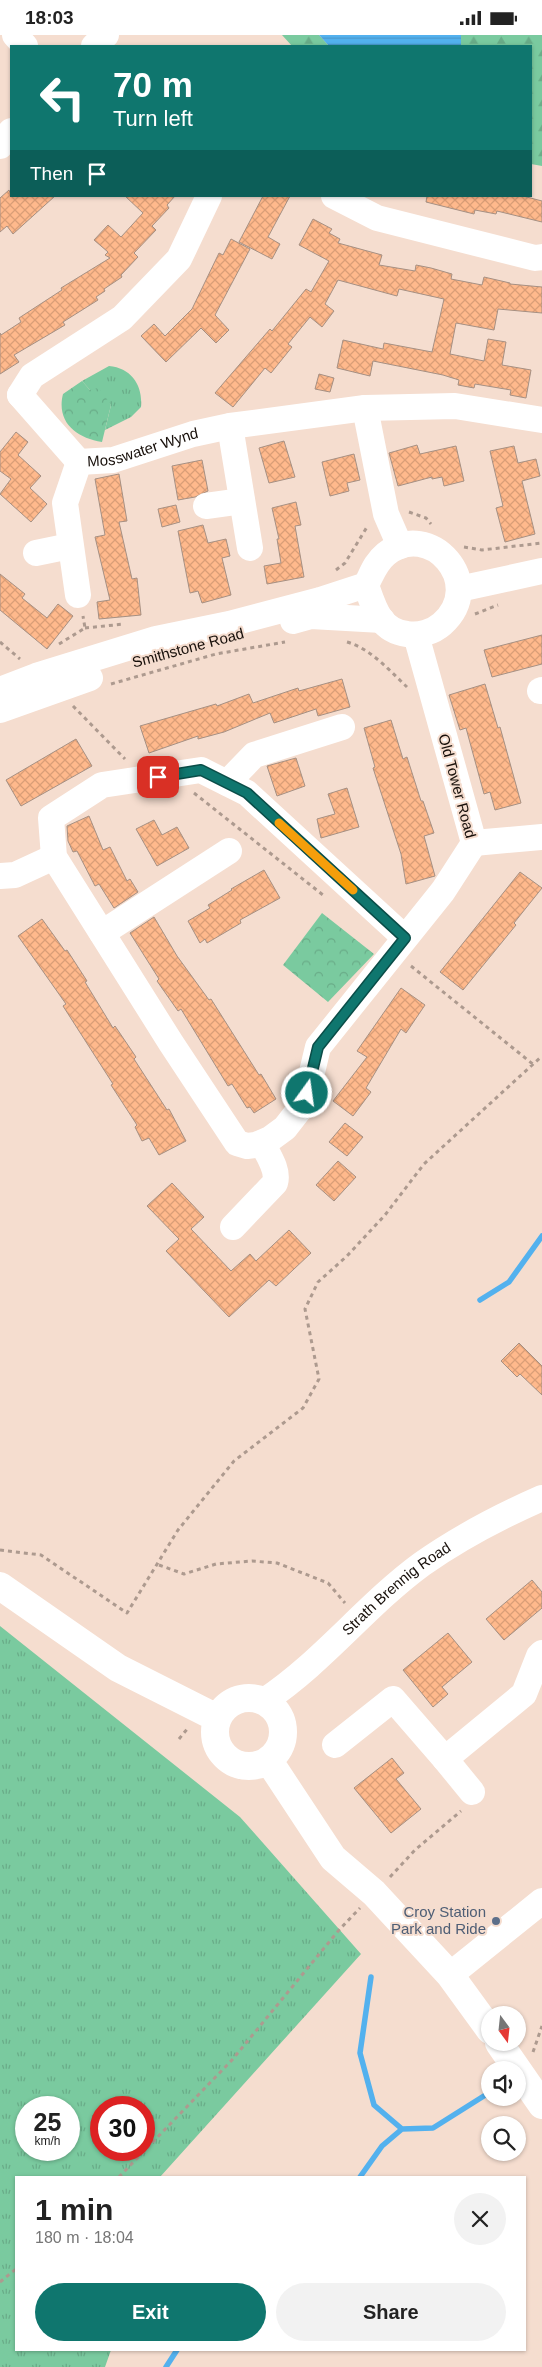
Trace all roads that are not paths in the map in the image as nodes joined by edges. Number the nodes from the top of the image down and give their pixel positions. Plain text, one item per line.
1 (15, 35) edge
2 (106, 35) edge
3 (24, 45) edge
4 (95, 45) edge
5 (10, 132) edge
6 (0, 147) edge
7 (209, 197) edge
8 (336, 197) edge
9 (542, 257) edge
10 (10, 399) edge
11 (365, 408) junction
12 (542, 420) edge
13 (230, 426) junction
14 (79, 462) junction
15 (242, 501) junction
16 (206, 506) dead end
17 (70, 546) junction
18 (400, 546) junction
19 (250, 548) dead end
20 (36, 553) dead end
21 (542, 571) edge
22 (366, 585) junction
23 (459, 589) junction
24 (78, 595) road end
25 (382, 620) junction
26 (416, 635) junction
27 (0, 690) edge
28 (0, 710) edge
29 (342, 727) dead end
30 (227, 783) junction
31 (542, 837) edge
32 (474, 843) junction
33 (229, 851) dead end
34 (54, 857) junction
35 (0, 876) edge
36 (102, 933) junction
37 (405, 938) junction
38 (250, 1143) junction
39 (233, 1227) dead end
40 (542, 1498) edge
41 (0, 1586) edge
42 (542, 1653) edge
43 (264, 1701) junction
44 (217, 1718) junction
45 (335, 1745) dead end
46 (446, 1759) junction
47 (269, 1761) junction
48 (472, 1792) road end
49 (542, 1901) edge
50 (450, 1975) junction
51 (481, 2018) edge
52 (505, 2051) edge
53 (542, 2105) edge

1 - 3 street
2 - 4 street
5 - 6 street
7 - 10 street, Mosswater Wynd
8 - 9 street
10 - 14 street, Mosswater Wynd
11 - 12 street, Mosswater Wynd
11 - 13 street, Mosswater Wynd
11 - 18 street
13 - 14 street, Mosswater Wynd
13 - 15 street
14 - 17 street
15 - 16 street
15 - 19 street
17 - 20 street
17 - 24 street
18 - 22 street
18 - 23 street
21 - 23 street
22 - 25 street
22 - 27 street, Smithstone Road
23 - 26 street
25 - 26 street, Smithstone Road
25 - 28 street, Smithstone Road
26 - 32 street, Old Tower Road
29 - 30 street
30 - 34 street
30 - 37 street
31 - 32 street
32 - 37 street, Old Tower Road
33 - 36 street
34 - 35 street
34 - 36 street
36 - 38 street
37 - 38 street, Old Tower Road
38 - 39 street
40 - 43 street, Strath Brennig Road
41 - 44 main road
42 - 46 street
43 - 44 main road
43 - 47 main road
44 - 47 main road
45 - 46 street
46 - 48 street
47 - 50 main road
49 - 50 street
50 - 51 main road
52 - 53 main road

